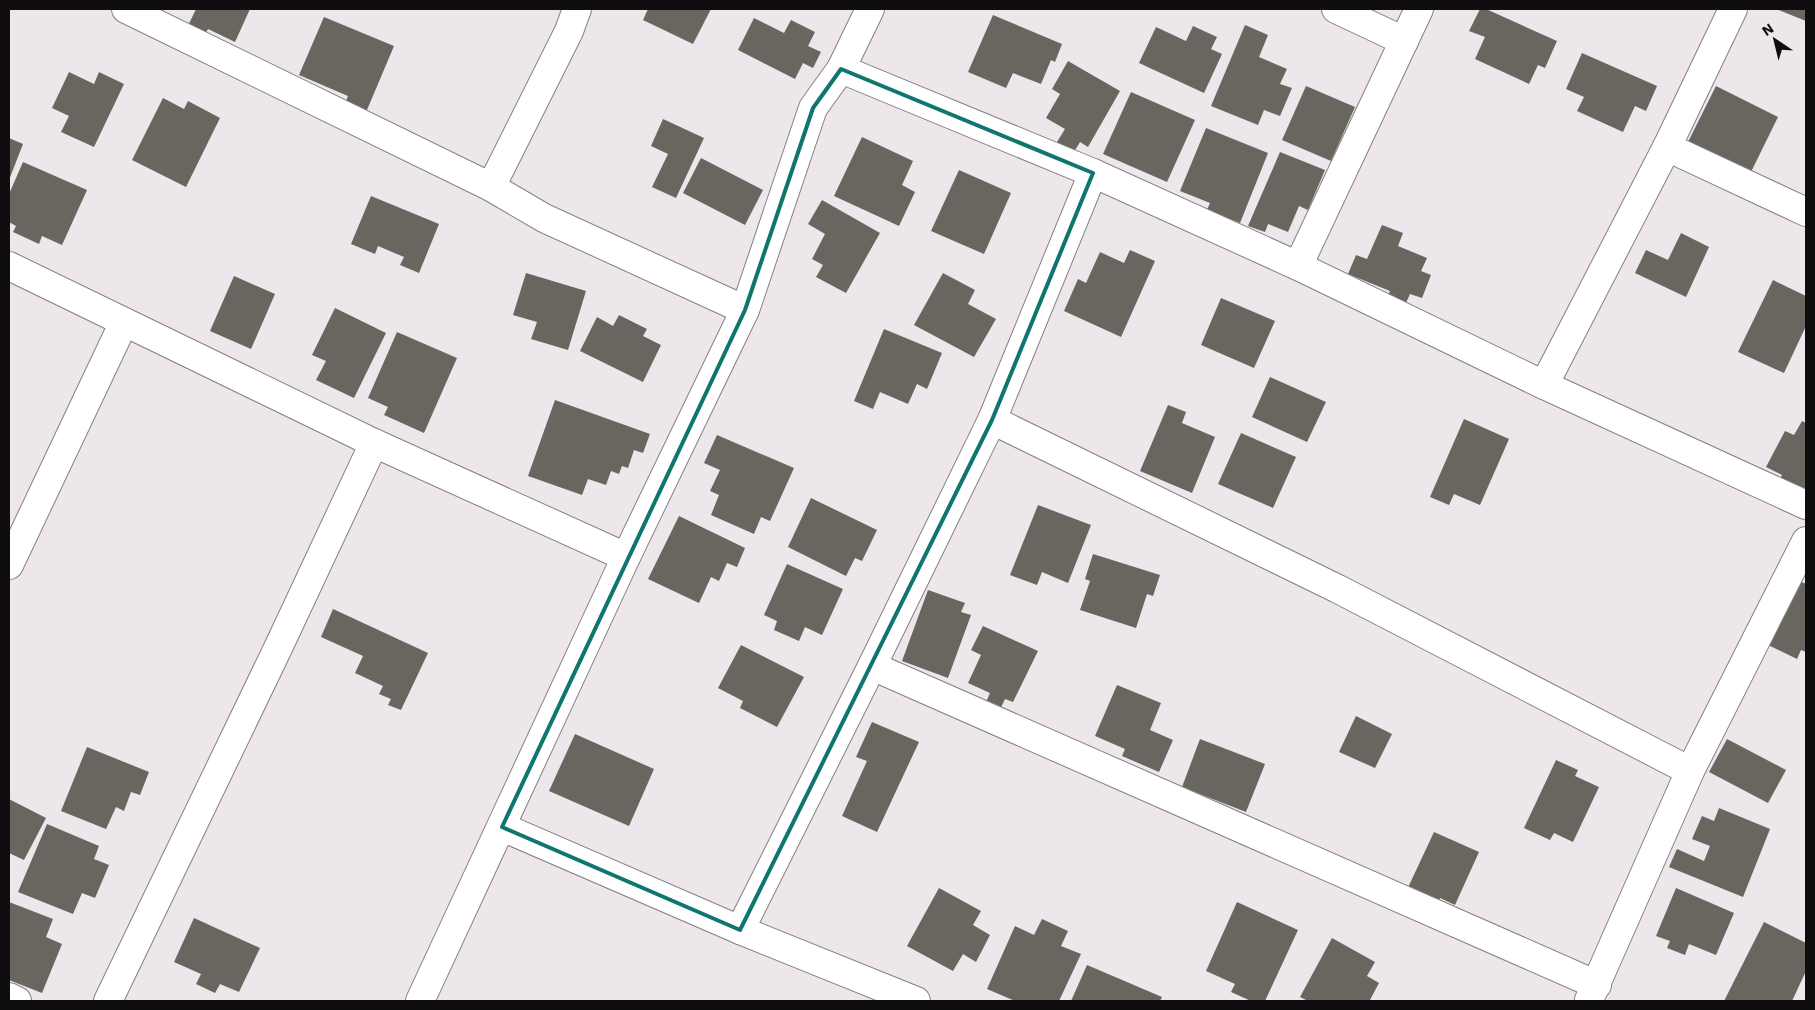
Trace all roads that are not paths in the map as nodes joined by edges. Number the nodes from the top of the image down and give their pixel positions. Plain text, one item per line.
1 (126, 9) edge
2 (578, 9) edge
3 (870, 9) edge
4 (1336, 9) edge
5 (1419, 9) edge
6 (1733, 9) edge
7 (1404, 41) junction
8 (841, 69) junction
9 (1667, 147) junction
10 (1093, 173) junction
11 (491, 187) junction
12 (1806, 212) edge
13 (9, 266) edge
14 (1298, 266) junction
15 (745, 310) junction
16 (124, 322) junction
17 (1544, 385) junction
18 (992, 420) junction
19 (374, 444) junction
20 (1806, 505) edge
21 (1806, 541) edge
22 (626, 557) junction
23 (9, 565) edge
24 (872, 666) junction
25 (1690, 771) junction
26 (502, 827) junction
27 (740, 930) junction
28 (1593, 993) edge
29 (9, 997) edge
30 (18, 1001) edge
31 (108, 1001) edge
32 (420, 1001) edge
33 (916, 1001) edge

1 - 11 street
2 - 11 street
3 - 8 street
4 - 7 street
5 - 7 street
6 - 9 street
7 - 14 street
8 - 10 street
8 - 15 street
9 - 12 street
9 - 17 street
10 - 14 street
10 - 18 street
11 - 15 street
13 - 16 street
14 - 17 street
15 - 22 street
16 - 19 street
16 - 23 street
17 - 20 street
18 - 24 street
18 - 25 street
19 - 22 street
19 - 31 street
21 - 25 street
22 - 26 street
24 - 27 street
24 - 28 street
25 - 28 street
26 - 27 street
26 - 32 street
27 - 33 street
29 - 30 street

